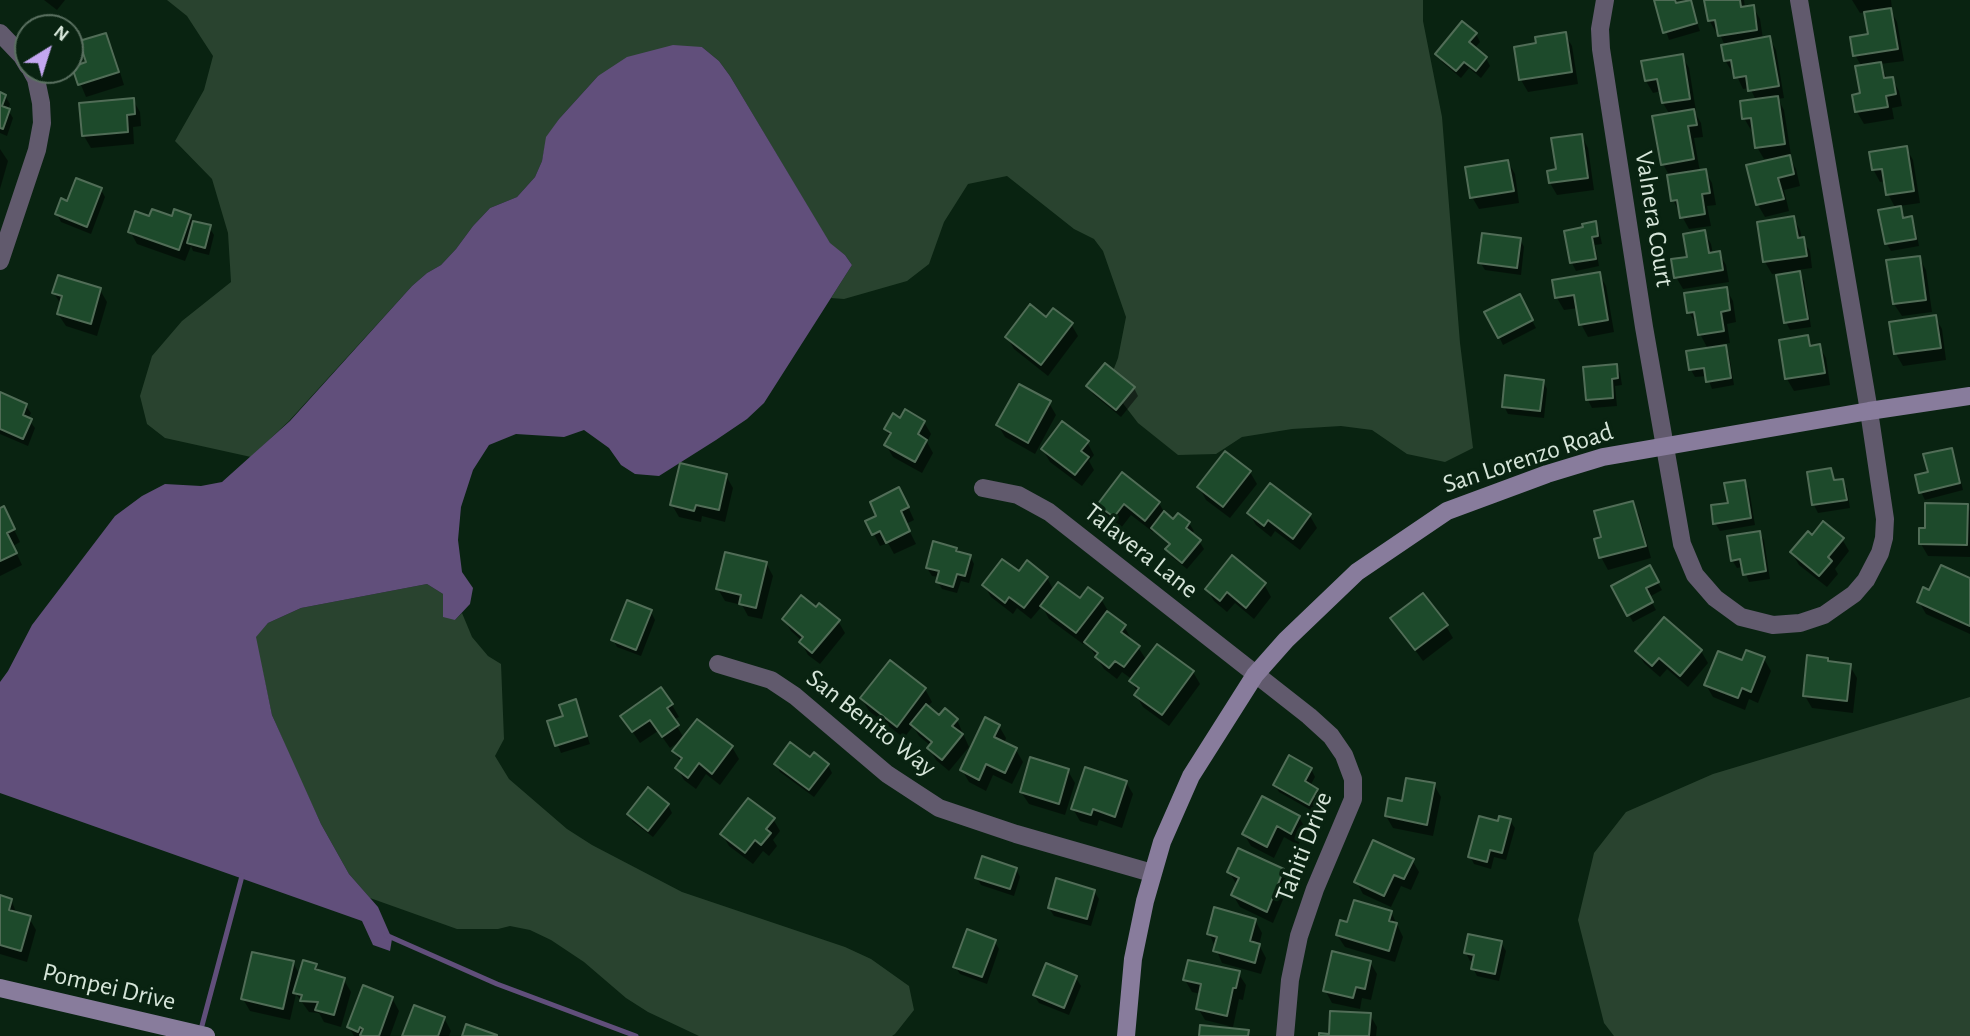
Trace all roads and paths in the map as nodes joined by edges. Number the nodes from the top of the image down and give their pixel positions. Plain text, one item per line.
1 (1605, 0) edge
2 (1799, 0) edge
3 (0, 33) edge
4 (14, 48) edge
5 (37, 84) edge
6 (0, 261) edge
7 (1970, 396) edge
8 (1869, 411) junction
9 (1665, 445) junction
10 (983, 488) dead end
11 (718, 664) dead end
12 (1255, 675) junction
13 (1152, 873) junction
14 (0, 988) edge
15 (206, 1036) edge
16 (1126, 1036) edge
17 (1285, 1036) edge

1 - 9 street, Valnera Court
2 - 8 street
3 - 4 street
5 - 6 street
7 - 8 street, San Lorenzo Road
8 - 9 street, San Lorenzo Road
8 - 9 street
9 - 12 street, San Lorenzo Road
10 - 12 street, Talavera Lane
11 - 13 street, San Benito Way
12 - 13 street, San Lorenzo Road
12 - 17 street, Tahiti Drive
13 - 16 street, San Lorenzo Road
14 - 15 street, Pompei Drive

